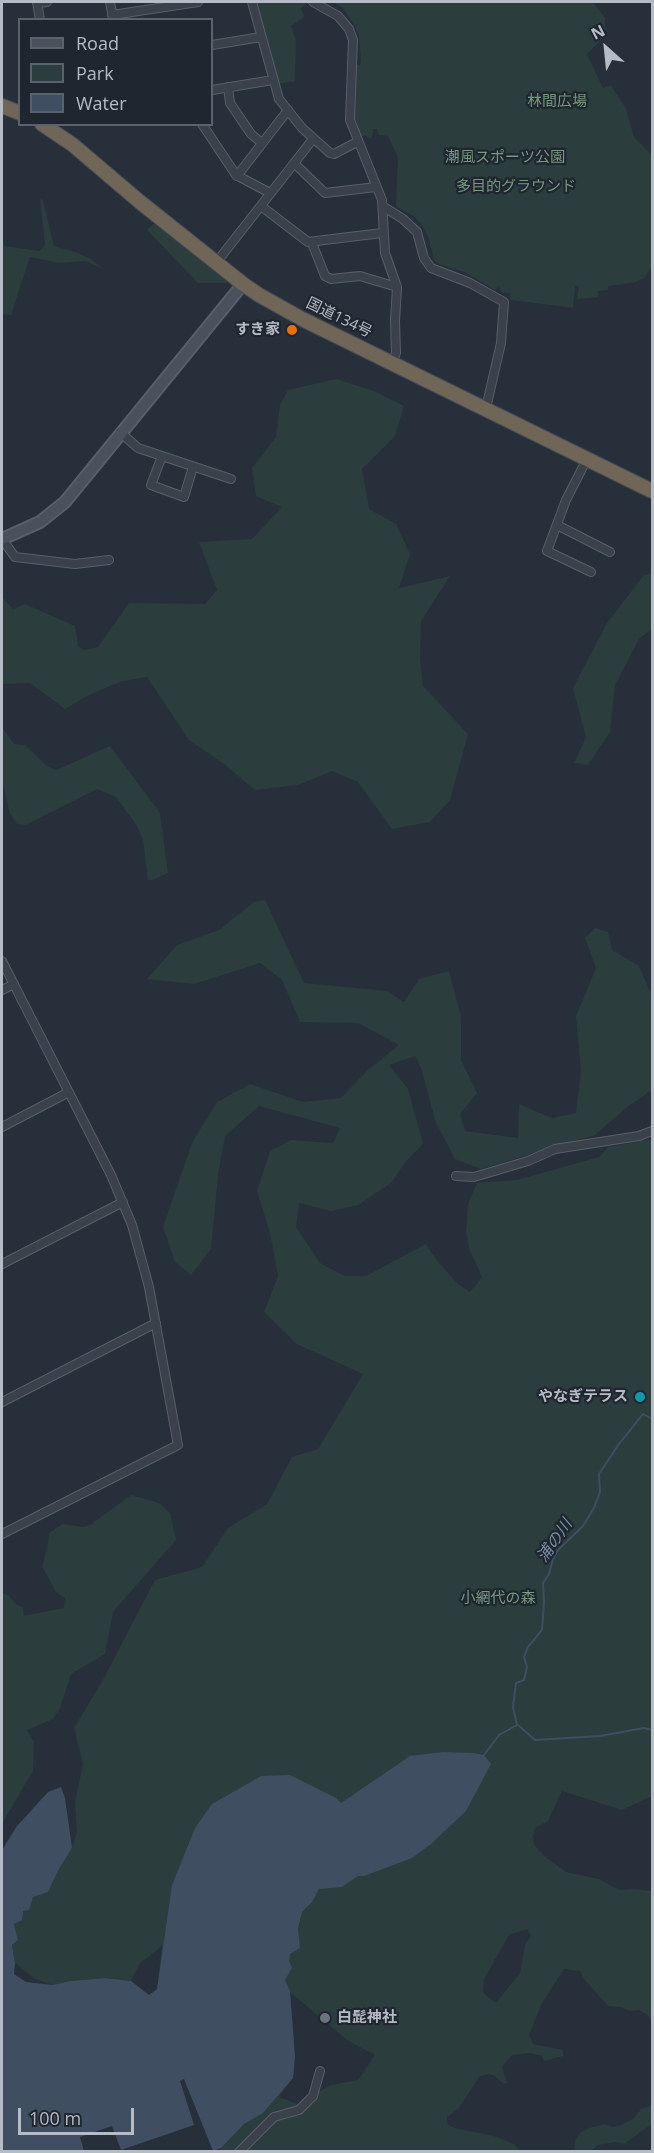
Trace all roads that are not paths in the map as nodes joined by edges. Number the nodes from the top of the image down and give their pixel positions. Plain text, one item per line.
1 (37, 2) edge
2 (47, 2) edge
3 (110, 2) edge
4 (198, 2) edge
5 (252, 2) edge
6 (313, 2) edge
7 (113, 17) edge
8 (40, 18) edge
9 (261, 37) junction
10 (213, 45) edge
11 (273, 80) junction
12 (228, 87) junction
13 (213, 90) edge
14 (2, 106) edge
15 (288, 110) junction
16 (18, 112) edge
17 (45, 126) edge
18 (203, 126) edge
19 (313, 139) junction
20 (357, 142) junction
21 (262, 143) junction
22 (294, 163) junction
23 (237, 176) junction
24 (376, 187) junction
25 (270, 193) junction
26 (261, 206) junction
27 (384, 207) junction
28 (382, 233) junction
29 (312, 243) junction
30 (216, 263) junction
31 (243, 284) junction
32 (397, 287) junction
33 (392, 363) junction
34 (486, 408) junction
35 (120, 432) junction
36 (162, 456) junction
37 (587, 459) junction
38 (194, 467) junction
39 (231, 479) dead end
40 (652, 491) edge
41 (557, 525) junction
42 (2, 539) edge
43 (610, 552) dead end
44 (109, 560) dead end
45 (591, 572) dead end
46 (2, 961) edge
47 (14, 984) junction
48 (2, 990) edge
49 (69, 1092) junction
50 (2, 1127) edge
51 (652, 1131) edge
52 (456, 1176) dead end
53 (123, 1202) junction
54 (2, 1264) edge
55 (156, 1323) junction
56 (2, 1402) edge
57 (2, 1534) edge
58 (320, 2071) dead end
59 (239, 2151) edge

1 - 2 street
1 - 8 street
3 - 7 street
4 - 7 street
5 - 9 street
6 - 20 street
9 - 10 street
9 - 11 street
11 - 12 street
11 - 15 street
12 - 13 street
12 - 21 street
14 - 16 highway
15 - 19 street
15 - 21 street
17 - 30 highway, 国道134号
18 - 23 street
19 - 20 street
19 - 22 street
20 - 24 street
21 - 23 street
22 - 24 street
22 - 25 street
23 - 25 street
24 - 27 street
25 - 26 street
26 - 29 street
26 - 30 street
27 - 28 street
27 - 34 street
28 - 29 street
28 - 32 street
29 - 32 street
30 - 31 highway, 国道134号
31 - 33 highway, 国道134号
31 - 35 street
32 - 33 street
33 - 34 highway, 国道134号
34 - 37 highway, 国道134号
35 - 36 street
35 - 42 street
36 - 38 street
36 - 38 street
37 - 40 highway, 国道134号
37 - 41 street
38 - 39 street
41 - 43 street
41 - 45 street
42 - 44 street
46 - 47 street
47 - 48 street
47 - 49 street
49 - 50 street
49 - 53 street
51 - 52 street
53 - 54 street
53 - 55 street
55 - 56 street
55 - 57 street
58 - 59 street

